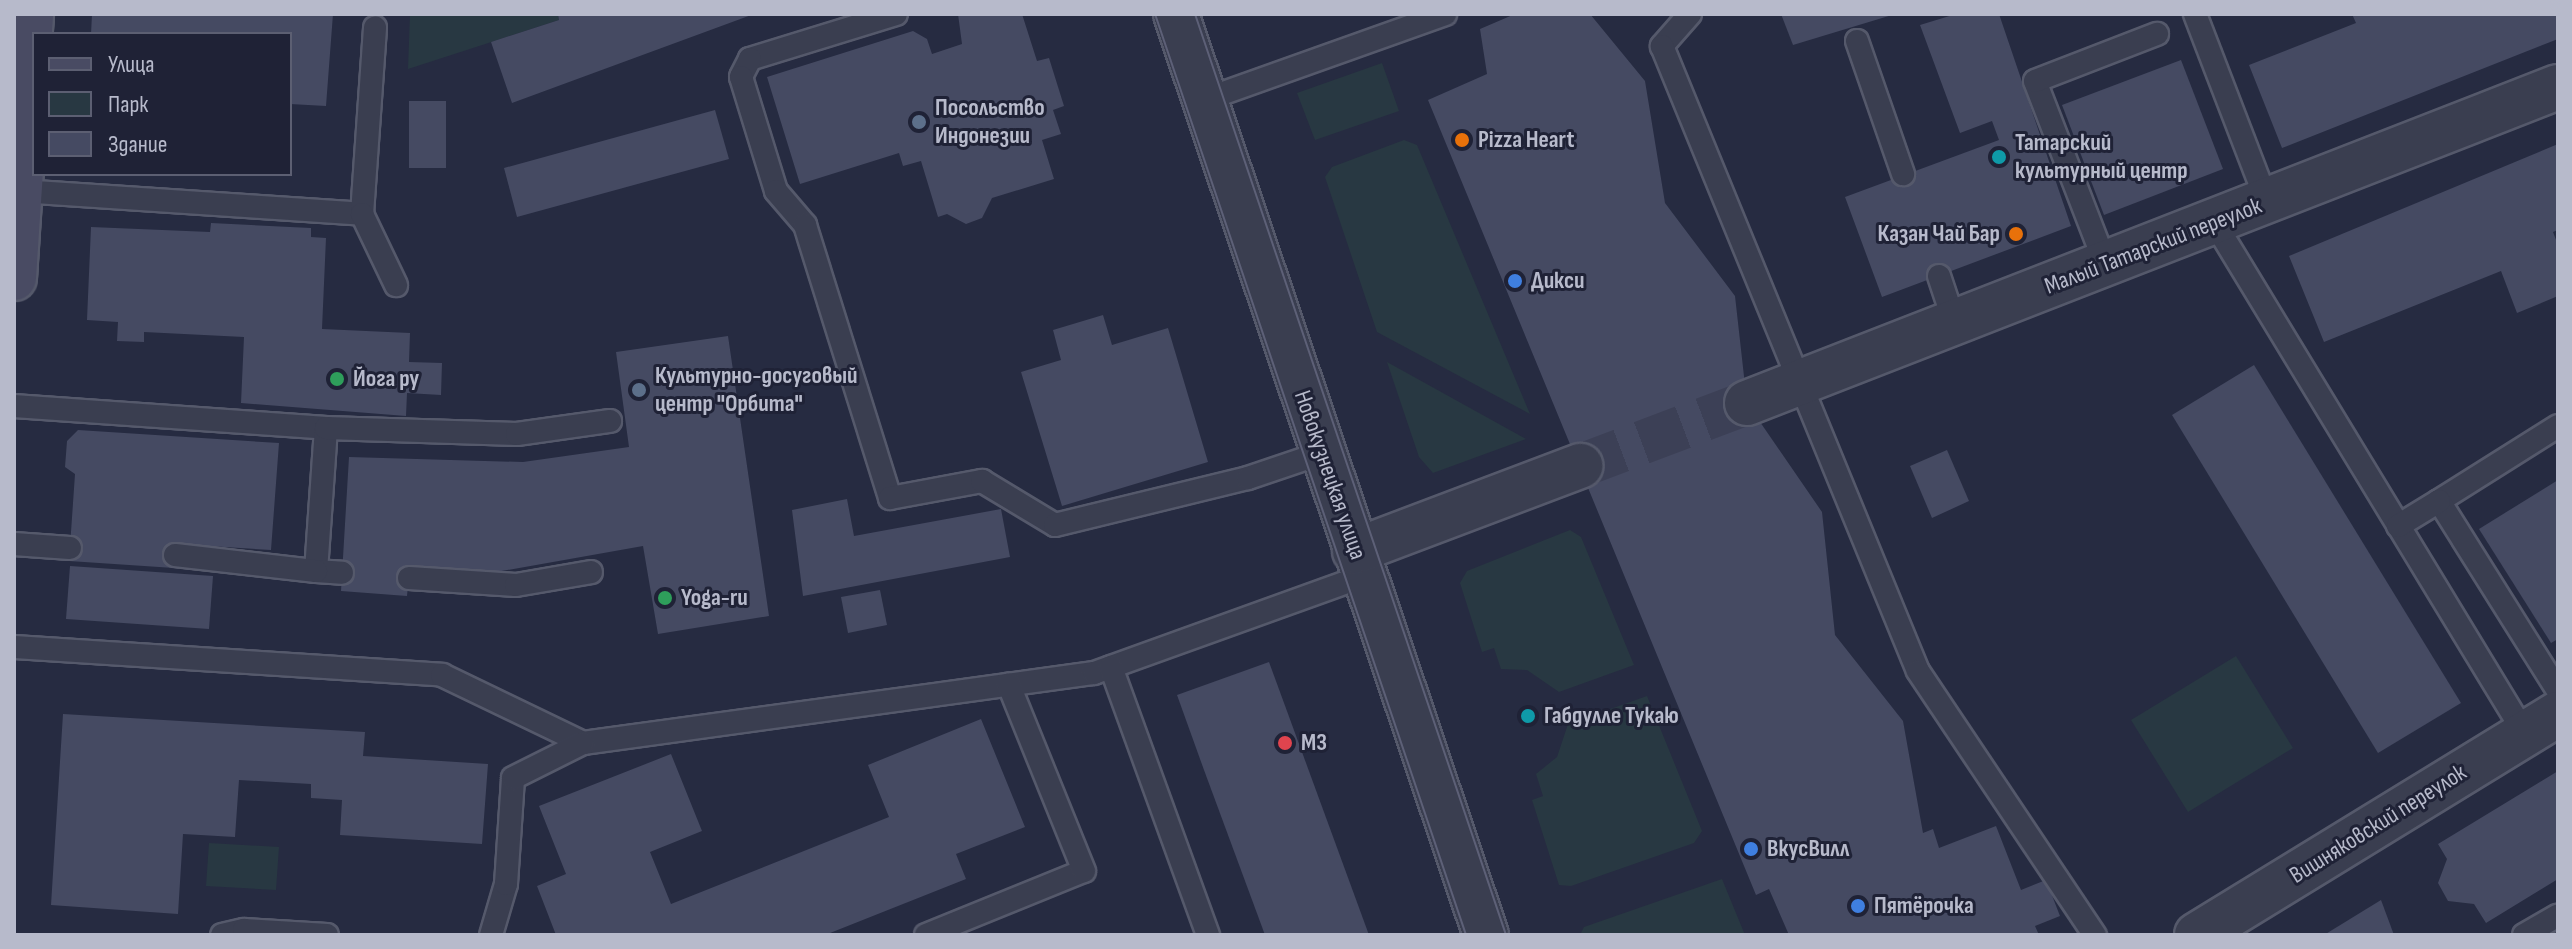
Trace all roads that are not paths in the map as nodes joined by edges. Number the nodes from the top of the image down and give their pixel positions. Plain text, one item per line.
1 (31, 14) edge
2 (896, 14) edge
3 (1176, 14) edge
4 (1445, 14) edge
5 (1690, 14) edge
6 (2195, 14) edge
7 (375, 27) dead end
8 (2157, 34) dead end
9 (1857, 41) dead end
10 (2558, 87) edge
11 (1204, 100) junction
12 (1903, 174) dead end
13 (18, 180) edge
14 (2267, 202) junction
15 (362, 214) junction
16 (2214, 222) junction
17 (2106, 265) junction
18 (1939, 276) dead end
19 (14, 278) edge
20 (396, 285) dead end
21 (1955, 324) junction
22 (1800, 383) junction
23 (1747, 403) tunnel mouth
24 (14, 406) edge
25 (610, 421) dead end
26 (2558, 426) edge
27 (326, 428) junction
28 (1322, 453) junction
29 (1580, 466) tunnel mouth
30 (2439, 501) junction
31 (2398, 526) junction
32 (14, 544) edge
33 (70, 548) dead end
34 (175, 555) dead end
35 (1359, 564) junction
36 (316, 571) junction
37 (591, 572) dead end
38 (342, 573) dead end
39 (409, 578) dead end
40 (14, 647) edge
41 (1111, 667) junction
42 (1009, 685) junction
43 (2558, 691) edge
44 (2541, 724) edge
45 (583, 743) junction
46 (2558, 915) edge
47 (2222, 929) edge
48 (222, 935) edge
49 (327, 935) edge
50 (491, 935) edge
51 (926, 935) edge
52 (1208, 935) edge
53 (1486, 935) edge
54 (2095, 935) edge
55 (2524, 935) edge

1 - 13 street
2 - 28 lane
3 - 11 street, Новокузнецкая улица
4 - 11 lane
5 - 22 lane
6 - 14 lane
7 - 15 lane
8 - 17 lane
9 - 12 lane
10 - 14 street, Малый Татарский переулок
11 - 28 street, Новокузнецкая улица
13 - 15 lane
13 - 19 street
14 - 16 street, Малый Татарский переулок
15 - 20 lane
16 - 17 street, Малый Татарский переулок
16 - 31 lane
17 - 21 street, Малый Татарский переулок
18 - 21 lane
21 - 22 street, Малый Татарский переулок
22 - 23 street, Малый Татарский переулок
22 - 54 lane
24 - 27 lane
25 - 27 lane
26 - 30 lane
27 - 36 lane
28 - 35 street, Новокузнецкая улица
29 - 35 street
30 - 31 lane
30 - 43 lane
31 - 44 lane
32 - 33 lane
34 - 36 lane
35 - 41 lane
35 - 53 street, Новокузнецкая улица
36 - 38 lane
37 - 39 lane
40 - 45 lane
41 - 42 lane
41 - 52 lane
42 - 45 lane
42 - 51 lane
44 - 47 street, Вишняковский переулок
45 - 50 lane
46 - 55 lane
48 - 49 lane

